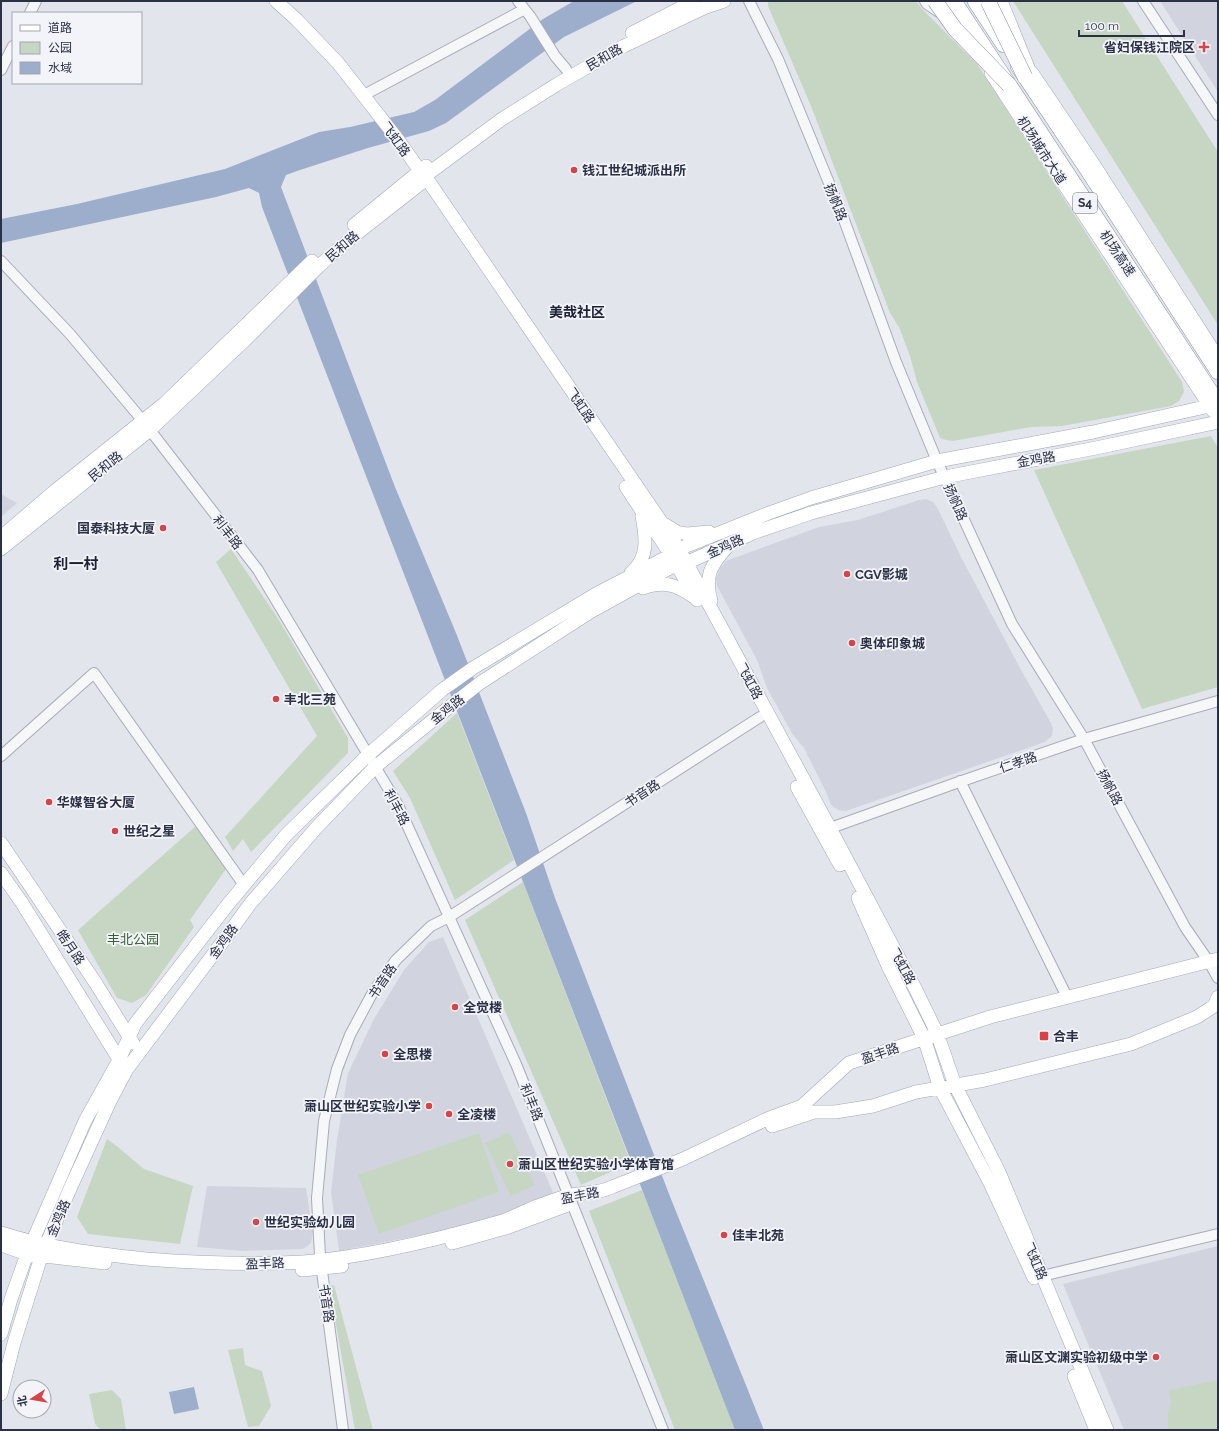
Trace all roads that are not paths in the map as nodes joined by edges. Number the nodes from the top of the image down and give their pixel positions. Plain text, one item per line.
1 (36, 1) edge
2 (266, 1) edge
3 (276, 1) edge
4 (518, 1) edge
5 (694, 1) edge
6 (724, 1) edge
7 (749, 1) edge
8 (925, 1) edge
9 (935, 1) edge
10 (944, 1) edge
11 (954, 1) edge
12 (975, 1) edge
13 (984, 1) edge
14 (988, 1) edge
15 (1001, 1) edge
16 (1143, 1) edge
17 (30, 12) edge
18 (526, 13) junction
19 (964, 31) junction
20 (12, 48) edge
21 (566, 69) junction
22 (1, 70) edge
23 (1027, 73) junction
24 (1009, 85) junction
25 (364, 96) junction
26 (1218, 116) edge
27 (376, 118) junction
28 (420, 176) junction
29 (1, 261) edge
30 (1218, 358) edge
31 (1218, 372) edge
32 (1215, 404) edge
33 (1218, 419) edge
34 (1218, 422) edge
35 (146, 426) junction
36 (937, 461) junction
37 (945, 477) junction
38 (639, 506) junction
39 (662, 523) junction
40 (729, 529) junction
41 (1, 537) edge
42 (730, 544) junction
43 (1, 549) edge
44 (678, 558) junction
45 (624, 580) junction
46 (620, 595) junction
47 (696, 599) junction
48 (717, 620) junction
49 (1218, 701) edge
50 (760, 717) junction
51 (1084, 739) junction
52 (368, 755) junction
53 (1, 756) edge
54 (375, 767) junction
55 (960, 782) junction
56 (826, 830) junction
57 (1, 843) edge
58 (1, 873) edge
59 (244, 885) junction
60 (449, 916) junction
61 (1213, 961) edge
62 (1218, 978) edge
63 (1067, 997) junction
64 (1218, 998) edge
65 (937, 1033) junction
66 (129, 1038) junction
67 (924, 1038) junction
68 (141, 1052) junction
69 (123, 1065) junction
70 (954, 1085) junction
71 (940, 1088) junction
72 (570, 1199) junction
73 (1, 1233) edge
74 (1218, 1234) edge
75 (1, 1245) edge
76 (30, 1248) junction
77 (44, 1251) junction
78 (322, 1264) junction
79 (1042, 1276) junction
80 (1, 1334) edge
81 (1, 1394) edge
82 (343, 1430) edge
83 (663, 1430) edge
84 (1096, 1430) edge
85 (1107, 1430) edge

1 - 17 street
2 - 27 main road, 飞虹路
3 - 25 main road, 飞虹路
4 - 18 street
5 - 21 main road, 民和路
6 - 28 main road, 民和路
7 - 36 street, 扬帆路
8 - 19 street
9 - 24 highway, bridge
10 - 19 main road, 机场城市大道
11 - 24 highway, 机场高速 / S4, bridge
12 - 23 highway, 机场高速 / S4, bridge
13 - 23 main road
14 - 23 highway, bridge
15 - 23 main road
16 - 26 street
18 - 21 street
18 - 25 street
19 - 32 main road, 机场城市大道
20 - 22 street
21 - 28 main road, 民和路
23 - 30 main road
23 - 31 highway, 机场高速 / S4
24 - 32 highway, 机场高速 / S4
25 - 27 main road, 飞虹路
27 - 28 main road, 飞虹路
28 - 35 main road, 民和路
28 - 35 main road, 民和路
28 - 38 main road, 飞虹路
28 - 39 main road, 飞虹路
29 - 35 street, 利丰路
32 - 33 main road, 机场城市大道
32 - 36 main road, 金鸡路
34 - 37 main road, 金鸡路
35 - 41 main road, 民和路
35 - 43 main road, 民和路
35 - 52 street, 利丰路
36 - 37 street, 扬帆路
36 - 40 main road, 金鸡路
37 - 42 main road, 金鸡路
37 - 51 street, 扬帆路
38 - 44 main road, 飞虹路
38 - 45 main road
39 - 40 main road
39 - 44 main road, 飞虹路
40 - 44 main road, 金鸡路
42 - 44 main road, 金鸡路
42 - 48 main road
44 - 45 main road, 金鸡路
44 - 46 main road, 金鸡路
44 - 47 main road, 飞虹路
44 - 48 main road, 飞虹路
45 - 52 main road, 金鸡路
46 - 47 main road
46 - 54 main road, 金鸡路
47 - 50 main road, 飞虹路
48 - 56 main road, 飞虹路
49 - 51 street, 仁孝路
50 - 56 main road, 飞虹路
50 - 60 street, 书音路
51 - 55 street, 仁孝路
51 - 61 street, 扬帆路
52 - 54 street, 利丰路
52 - 59 main road, 金鸡路
53 - 59 street
54 - 60 street, 利丰路
54 - 68 main road, 金鸡路
55 - 56 street, 仁孝路
55 - 63 street
56 - 65 main road, 飞虹路
56 - 67 main road, 飞虹路
57 - 66 main road, 皓月路
58 - 69 main road, 皓月路
59 - 66 main road, 金鸡路
60 - 72 street, 利丰路
60 - 78 street, 书音路
61 - 62 street, 扬帆路
61 - 63 main road, 盈丰路
63 - 65 main road, 盈丰路
64 - 70 main road, 盈丰路
65 - 67 main road, 盈丰路
65 - 70 main road, 飞虹路
66 - 68 main road, 皓月路
66 - 69 main road, 金鸡路
67 - 71 main road, 飞虹路
67 - 72 main road, 盈丰路
68 - 69 main road, 金鸡路
69 - 76 main road, 金鸡路
69 - 77 main road, 金鸡路
70 - 71 main road, 盈丰路
70 - 79 main road, 飞虹路
71 - 72 main road, 盈丰路
71 - 84 main road, 飞虹路
72 - 78 main road, 盈丰路
72 - 83 street, 利丰路
73 - 76 main road, 盈丰路
74 - 79 street
75 - 76 main road, 盈丰路
76 - 77 main road, 盈丰路
76 - 80 main road, 金鸡路
77 - 78 main road, 盈丰路
77 - 81 main road, 金鸡路
78 - 82 street, 书音路
79 - 85 main road, 飞虹路

